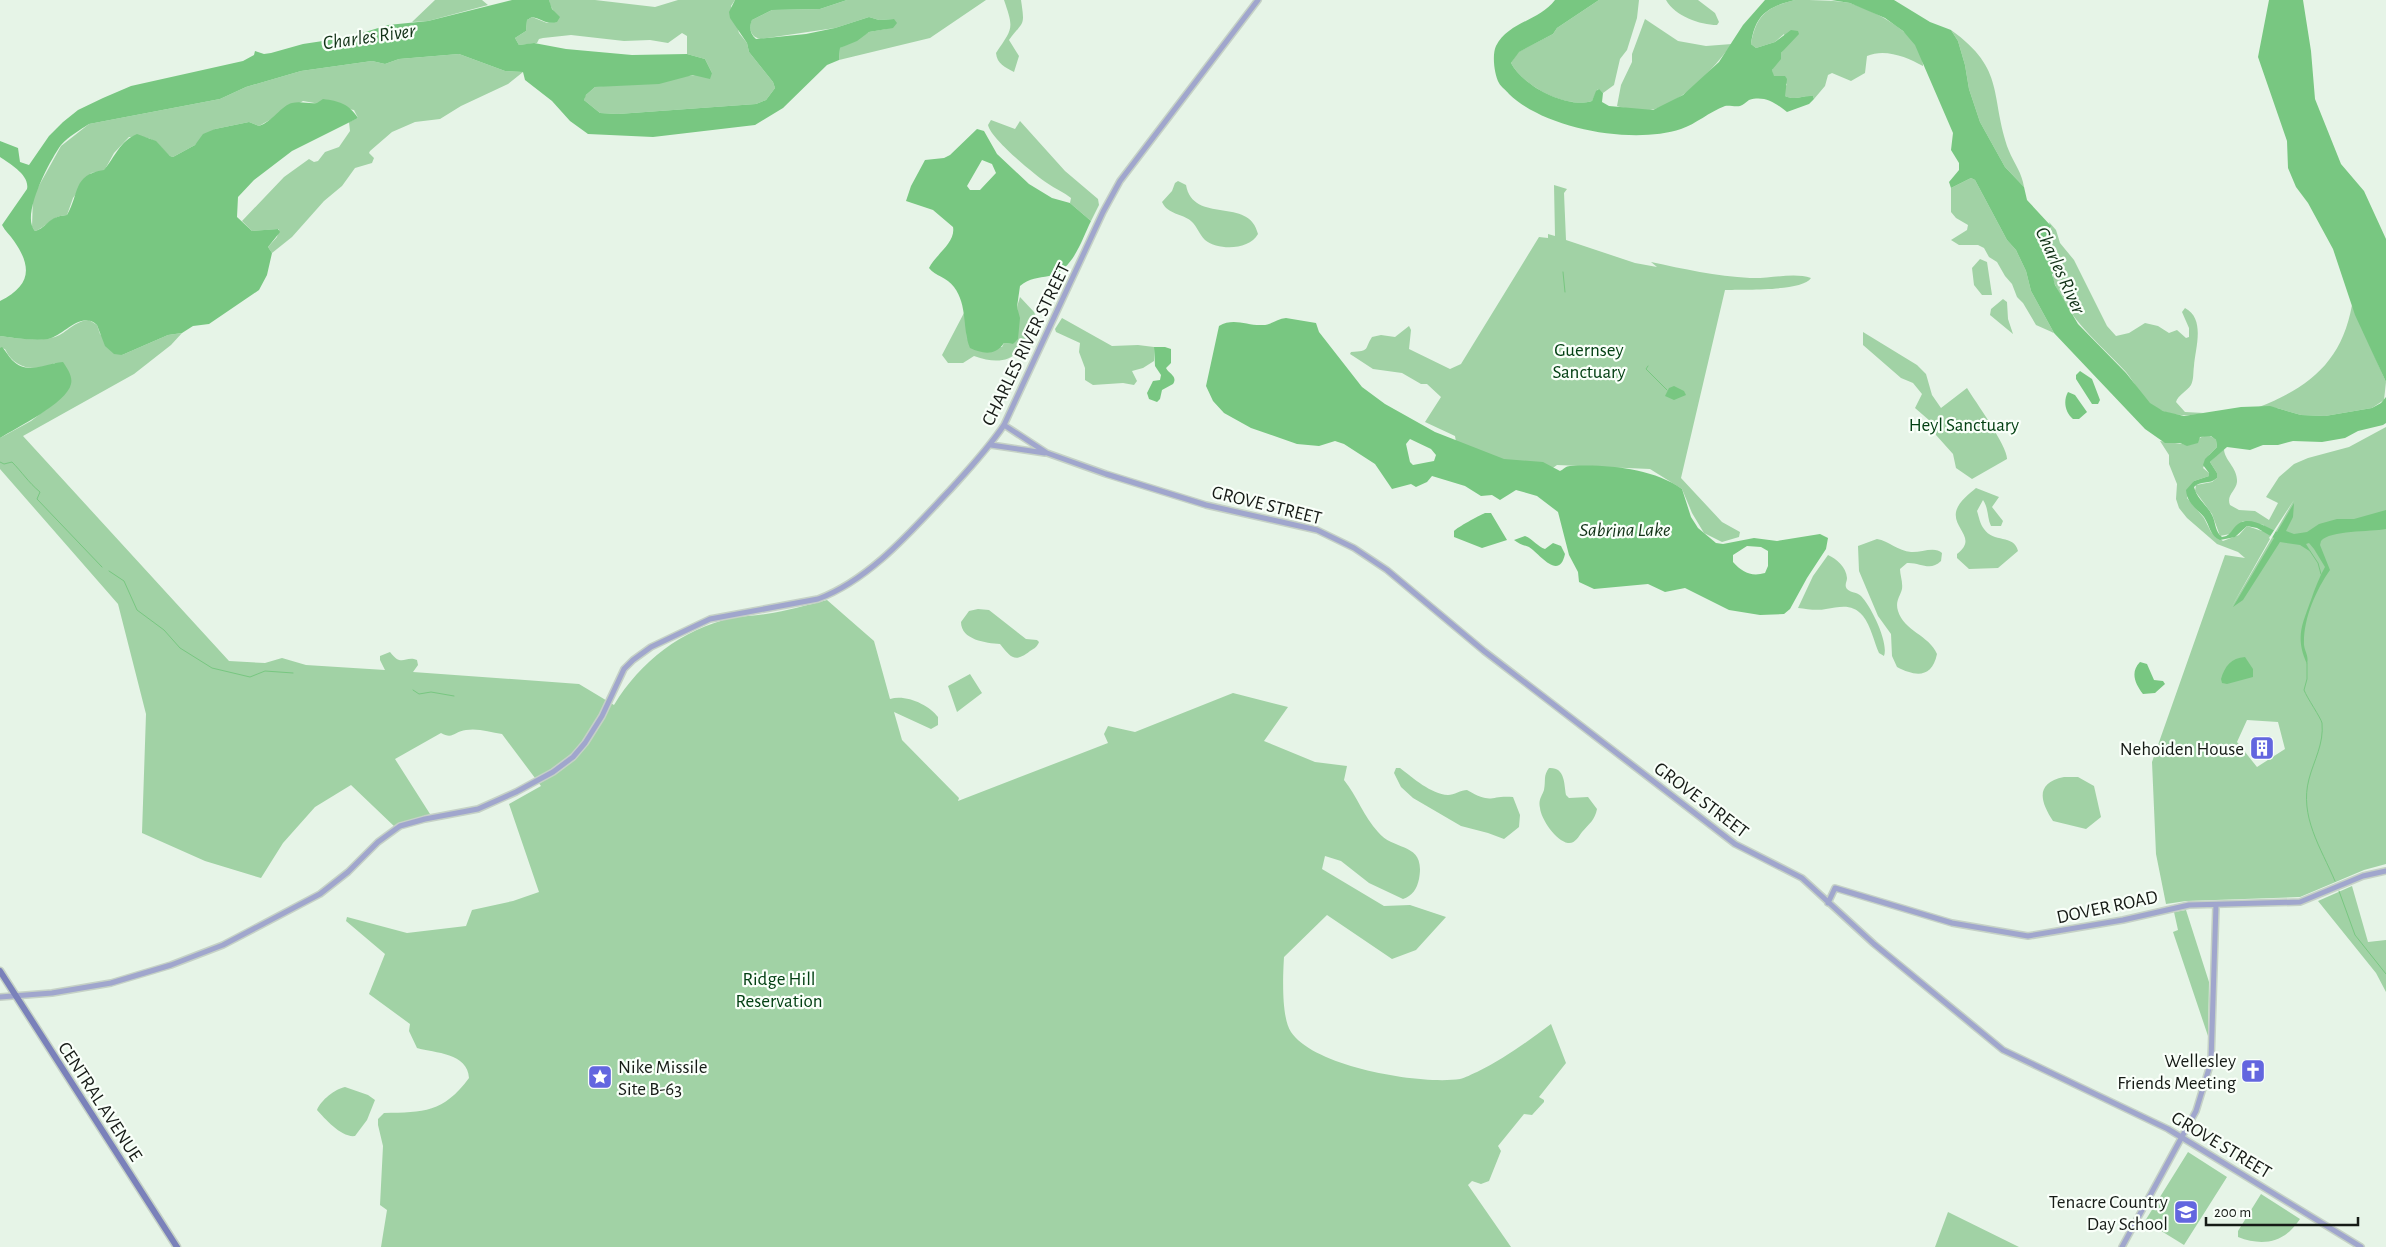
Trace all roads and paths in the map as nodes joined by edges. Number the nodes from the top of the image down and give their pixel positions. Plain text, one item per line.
1 (1258, 0) edge
2 (1004, 426) junction
3 (991, 445) junction
4 (1047, 453) junction
5 (2386, 870) edge
6 (1828, 902) junction
7 (2216, 904) junction
8 (0, 971) edge
9 (15, 996) junction
10 (0, 997) edge
11 (2182, 1137) junction
12 (177, 1247) edge
13 (2122, 1247) edge
14 (2362, 1247) edge

1 - 2 street, CHARLES RIVER STREET
2 - 3 street, CHARLES RIVER STREET
2 - 4 street, GROVE STREET
3 - 4 street
3 - 9 street, CHARLES RIVER STREET
4 - 6 street, GROVE STREET
5 - 7 street, DOVER ROAD
6 - 7 street, DOVER ROAD
6 - 11 street, GROVE STREET
7 - 11 street
8 - 9 main road, CENTRAL AVENUE
9 - 10 street, CHARLES RIVER STREET
9 - 12 main road, CENTRAL AVENUE
11 - 13 street
11 - 14 street, GROVE STREET

